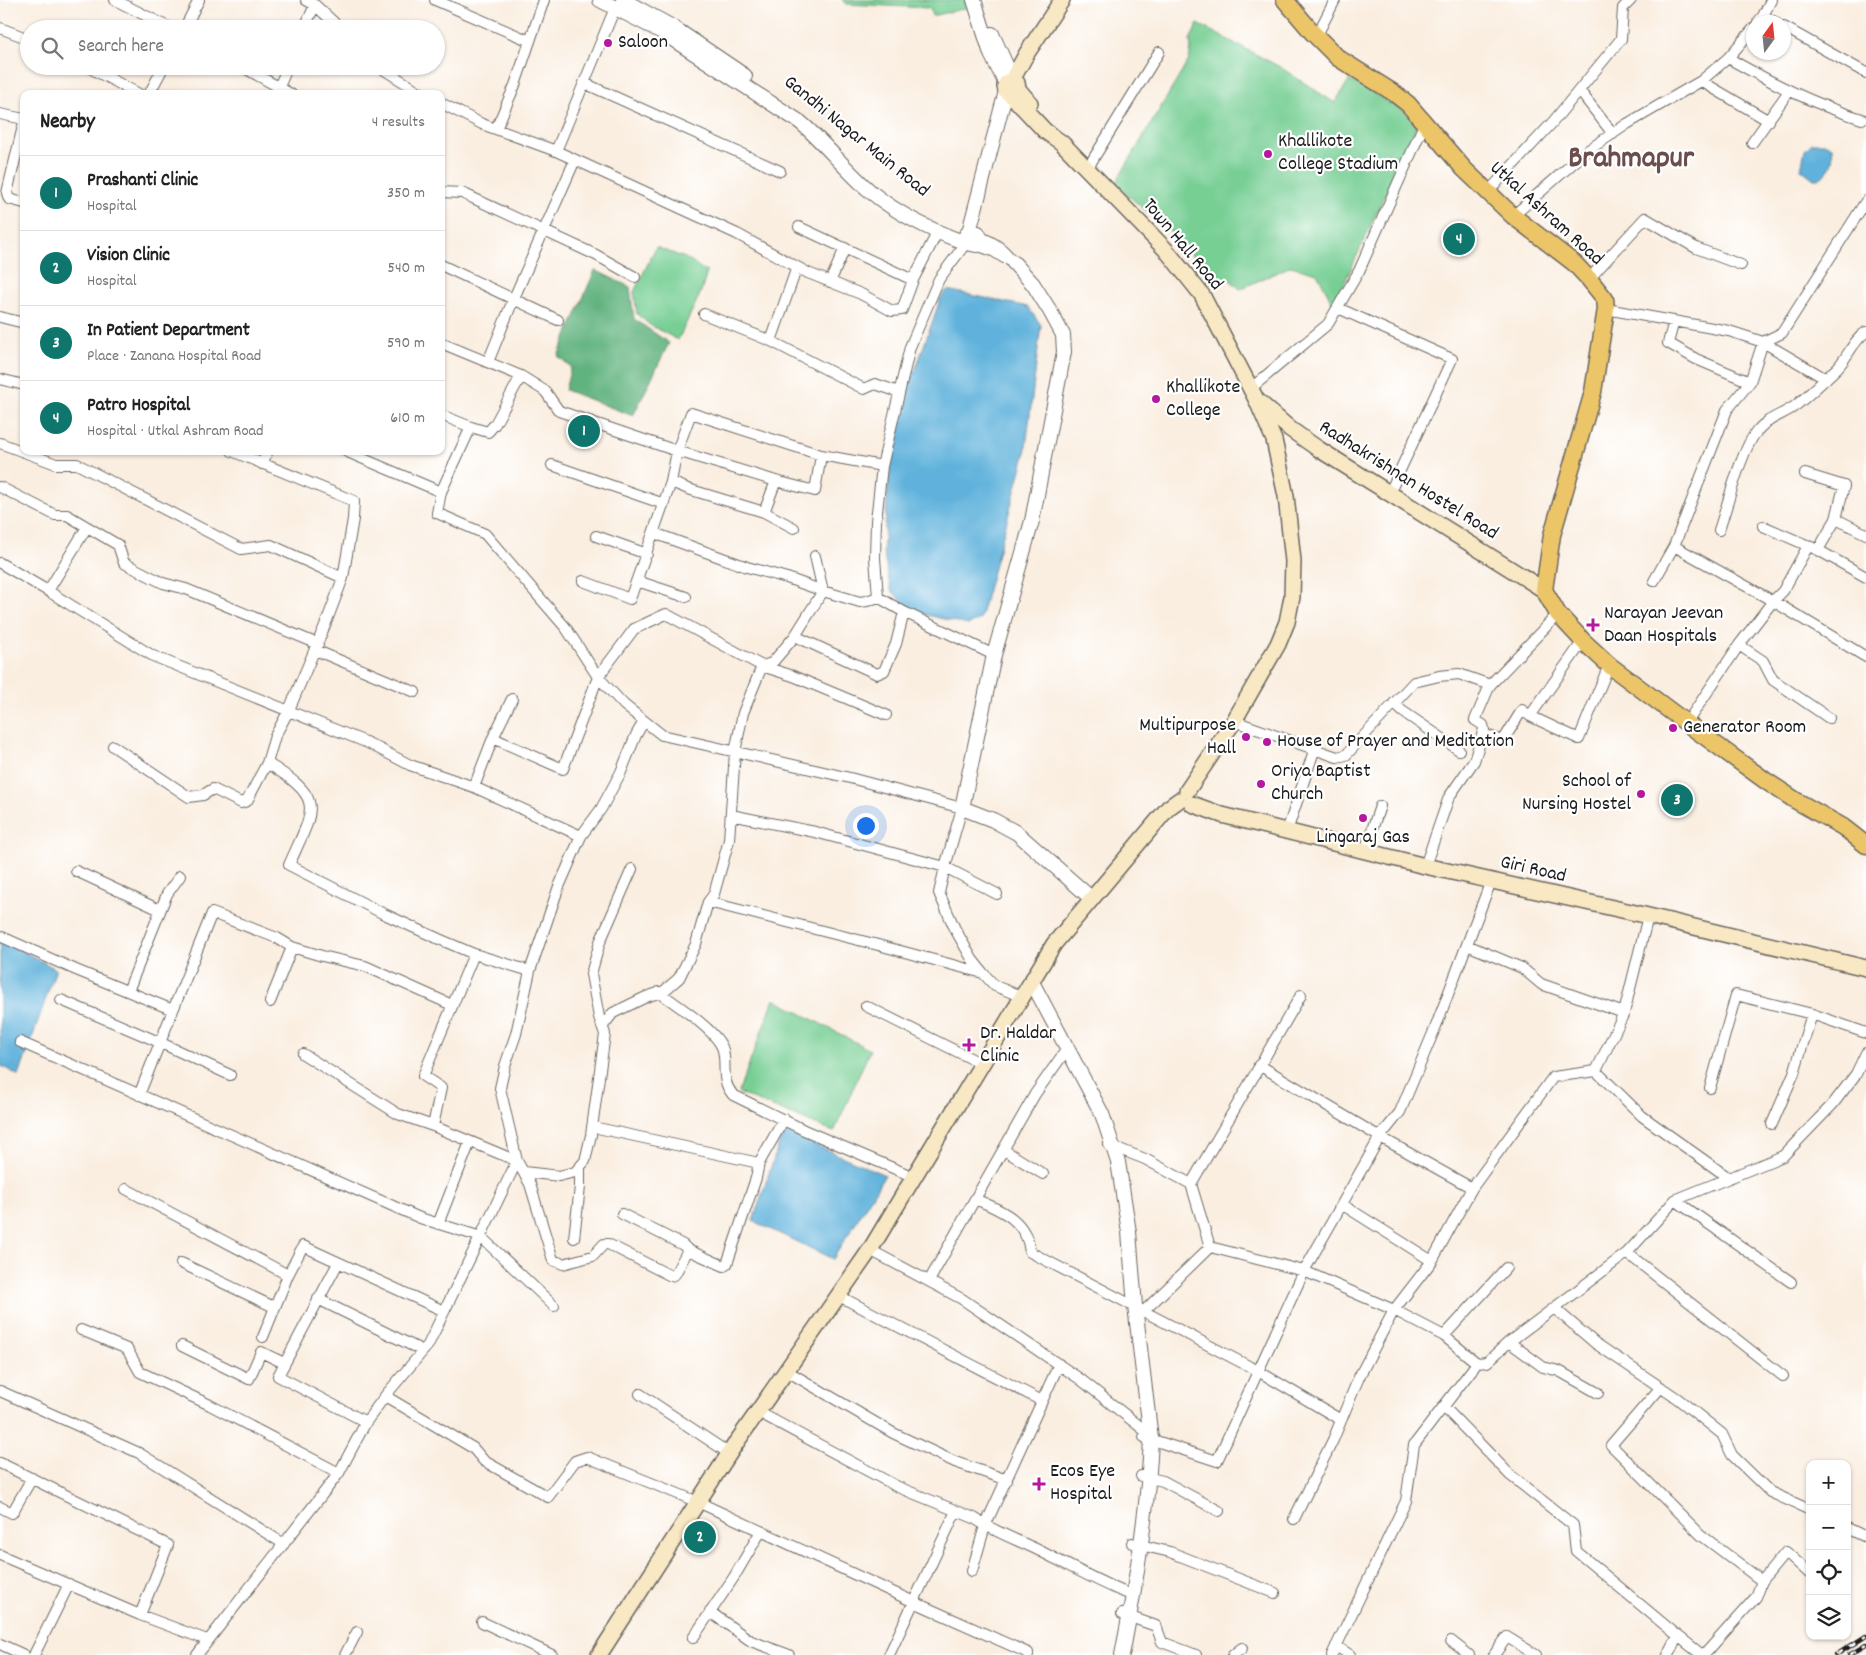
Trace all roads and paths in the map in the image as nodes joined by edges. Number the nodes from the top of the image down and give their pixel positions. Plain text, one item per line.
1 (115, 0) edge
2 (199, 0) edge
3 (435, 0) edge
4 (544, 0) edge
5 (600, 0) edge
6 (974, 0) edge
7 (980, 0) edge
8 (1062, 0) edge
9 (1285, 0) edge
10 (1335, 0) edge
11 (1631, 0) edge
12 (1771, 0) edge
13 (311, 2) edge
14 (619, 4) edge
15 (1762, 15) edge
16 (154, 20) edge
17 (189, 20) edge
18 (306, 20) edge
19 (331, 20) edge
20 (0, 28) edge
21 (1791, 31) edge
22 (20, 35) edge
23 (1316, 37) junction
24 (1746, 37) edge
25 (530, 42) junction
26 (1159, 52) dead end
27 (1728, 58) junction
28 (1866, 73) edge
29 (103, 75) edge
30 (159, 75) edge
31 (254, 75) edge
32 (284, 75) edge
33 (392, 75) edge
34 (1702, 80) junction
35 (584, 83) junction
36 (1010, 87) junction
37 (131, 90) edge
38 (151, 90) edge
39 (277, 90) edge
40 (417, 90) edge
41 (1579, 90) junction
42 (1789, 91) junction
43 (445, 105) edge
44 (0, 114) edge
45 (1862, 119) dead end
46 (20, 120) edge
47 (1770, 121) junction
48 (1425, 122) junction
49 (496, 129) junction
50 (1613, 134) junction
51 (20, 138) edge
52 (1752, 143) dead end
53 (556, 151) junction
54 (575, 160) junction
55 (1087, 170) junction
56 (780, 171) dead end
57 (445, 192) edge
58 (1488, 192) junction
59 (1866, 201) edge
60 (20, 202) edge
61 (1513, 216) junction
62 (799, 226) dead end
63 (544, 230) junction
64 (937, 232) junction
65 (972, 238) junction
66 (845, 248) junction
67 (1014, 262) joint
68 (1741, 265) dead end
69 (445, 267) edge
70 (797, 267) junction
71 (635, 277) dead end
72 (1589, 279) junction
73 (913, 280) junction
74 (830, 282) junction
75 (514, 298) junction
76 (1338, 308) junction
77 (1606, 309) junction
78 (704, 314) dead end
79 (0, 317) edge
80 (558, 320) dead end
81 (1674, 321) junction
82 (20, 322) edge
83 (1866, 332) edge
84 (771, 341) junction
85 (1763, 342) junction
86 (445, 345) edge
87 (488, 362) junction
88 (521, 376) junction
89 (0, 379) edge
90 (1826, 379) junction
91 (1750, 382) junction
92 (20, 384) edge
93 (899, 392) junction
94 (1253, 394) junction
95 (445, 417) edge
96 (471, 427) junction
97 (1290, 429) junction
98 (1274, 440) junction
99 (0, 443) edge
100 (20, 450) edge
101 (677, 451) junction
102 (32, 455) edge
103 (241, 455) edge
104 (266, 455) edge
105 (353, 455) edge
106 (821, 455) junction
107 (262, 464) junction
108 (552, 465) dead end
109 (882, 466) junction
110 (1805, 474) dead end
111 (776, 480) junction
112 (671, 482) junction
113 (0, 487) edge
114 (441, 492) junction
115 (1389, 494) junction
116 (664, 504) junction
117 (764, 512) junction
118 (1836, 519) junction
119 (1763, 526) dead end
120 (87, 527) junction
121 (794, 528) dead end
122 (1719, 530) dead end
123 (654, 533) junction
124 (1866, 534) edge
125 (596, 536) dead end
126 (1674, 546) junction
127 (1813, 548) junction
128 (647, 554) junction
129 (815, 556) dead end
130 (0, 563) edge
131 (1866, 577) edge
132 (343, 578) junction
133 (583, 581) dead end
134 (637, 581) junction
135 (1654, 581) dead end
136 (1544, 590) junction
137 (48, 591) junction
138 (822, 591) junction
139 (878, 597) junction
140 (686, 598) dead end
141 (1773, 601) junction
142 (1557, 608) junction
143 (904, 612) junction
144 (795, 636) junction
145 (1583, 641) junction
146 (1739, 645) junction
147 (316, 647) junction
148 (994, 655) junction
149 (1866, 656) edge
150 (1609, 664) junction
151 (762, 666) junction
152 (598, 677) junction
153 (1490, 685) junction
154 (415, 692) dead end
155 (512, 699) dead end
156 (1394, 703) junction
157 (289, 710) junction
158 (886, 715) dead end
159 (1692, 715) junction
160 (1530, 716) junction
161 (1829, 718) dead end
162 (1234, 720) junction
163 (644, 721) junction
164 (1483, 734) junction
165 (493, 738) junction
166 (113, 746) dead end
167 (1459, 750) dead end
168 (1314, 751) junction
169 (735, 752) junction
170 (267, 763) junction
171 (474, 787) junction
172 (1186, 798) junction
173 (1380, 806) dead end
174 (962, 808) junction
175 (731, 815) junction
176 (1287, 831) junction
177 (581, 836) junction
178 (1866, 840) edge
179 (1866, 845) edge
180 (1365, 851) junction
181 (1425, 866) junction
182 (944, 867) junction
183 (632, 869) dead end
184 (76, 871) dead end
185 (180, 876) dead end
186 (1491, 881) junction
187 (997, 894) dead end
188 (1092, 899) junction
189 (708, 902) junction
190 (160, 910) junction
191 (1648, 916) junction
192 (2, 937) dead end
193 (1467, 945) junction
194 (292, 947) junction
195 (474, 954) junction
196 (1866, 968) edge
197 (530, 971) junction
198 (982, 973) junction
199 (1028, 989) junction
200 (128, 991) junction
201 (660, 992) junction
202 (1301, 995) dead end
203 (61, 1000) dead end
204 (270, 1002) dead end
205 (452, 1005) junction
206 (866, 1006) dead end
207 (173, 1010) junction
208 (1624, 1013) junction
209 (1812, 1014) junction
210 (602, 1027) junction
211 (1866, 1033) edge
212 (20, 1042) dead end
213 (159, 1042) junction
214 (1064, 1053) junction
215 (1866, 1053) edge
216 (303, 1054) dead end
217 (982, 1064) junction
218 (1259, 1065) junction
219 (1596, 1071) junction
220 (230, 1075) dead end
221 (1710, 1088) dead end
222 (139, 1095) junction
223 (784, 1120) junction
224 (1772, 1124) dead end
225 (433, 1126) junction
226 (592, 1127) junction
227 (1380, 1137) junction
228 (470, 1142) junction
229 (1111, 1145) junction
230 (1004, 1150) junction
231 (516, 1161) junction
232 (759, 1163) junction
233 (580, 1167) junction
234 (524, 1172) junction
235 (1043, 1174) dead end
236 (914, 1177) junction
237 (1729, 1178) junction
238 (1191, 1184) junction
239 (1472, 1188) junction
240 (126, 1189) dead end
241 (975, 1199) junction
242 (1675, 1200) junction
243 (1343, 1205) junction
244 (622, 1214) dead end
245 (438, 1224) junction
246 (480, 1237) junction
247 (574, 1238) dead end
248 (1210, 1247) junction
249 (688, 1250) junction
250 (870, 1250) junction
251 (1627, 1253) junction
252 (1432, 1261) junction
253 (181, 1262) dead end
254 (338, 1263) junction
255 (1506, 1268) dead end
256 (1304, 1271) junction
257 (288, 1275) junction
258 (929, 1281) junction
259 (1791, 1282) dead end
260 (838, 1296) junction
261 (318, 1299) junction
262 (554, 1306) dead end
263 (1136, 1307) junction
264 (274, 1308) junction
265 (1554, 1308) junction
266 (1394, 1310) junction
267 (444, 1311) junction
268 (80, 1330) dead end
269 (1444, 1336) junction
270 (263, 1337) dead end
271 (1509, 1342) junction
272 (182, 1346) dead end
273 (423, 1350) junction
274 (284, 1363) junction
275 (1477, 1363) junction
276 (1059, 1364) junction
277 (787, 1371) junction
278 (1258, 1371) junction
279 (1783, 1376) dead end
280 (1661, 1387) junction
281 (0, 1391) edge
282 (1598, 1393) dead end
283 (640, 1394) dead end
284 (385, 1396) junction
285 (1042, 1401) junction
286 (1444, 1407) junction
287 (758, 1412) junction
288 (1341, 1420) junction
289 (366, 1422) junction
290 (1146, 1435) junction
291 (730, 1454) junction
292 (0, 1462) edge
293 (339, 1472) junction
294 (1145, 1477) junction
295 (32, 1478) junction
296 (1007, 1480) junction
297 (698, 1502) junction
298 (0, 1507) edge
299 (1806, 1508) edge
300 (956, 1510) junction
301 (1219, 1510) dead end
302 (1294, 1518) dead end
303 (985, 1526) junction
304 (1851, 1530) edge
305 (761, 1531) junction
306 (1866, 1537) edge
307 (284, 1544) junction
308 (1136, 1544) junction
309 (0, 1555) edge
310 (1806, 1570) edge
311 (972, 1571) dead end
312 (1762, 1581) junction
313 (70, 1584) junction
314 (1126, 1593) junction
315 (1274, 1594) dead end
316 (914, 1602) junction
317 (710, 1612) junction
318 (140, 1615) junction
319 (1126, 1615) junction
320 (482, 1622) dead end
321 (357, 1632) dead end
322 (1678, 1636) junction
323 (693, 1638) dead end
324 (207, 1640) junction
325 (1451, 1641) dead end
326 (0, 1644) edge
327 (1334, 1651) edge
328 (24, 1655) edge
329 (34, 1655) edge
330 (197, 1655) edge
331 (345, 1655) edge
332 (552, 1655) edge
333 (599, 1655) edge
334 (789, 1655) edge
335 (889, 1655) edge
336 (1028, 1655) edge
337 (1115, 1655) edge
338 (1122, 1655) edge
339 (1196, 1655) edge
340 (1350, 1655) edge
341 (1469, 1655) edge
342 (1494, 1655) edge
343 (1536, 1655) edge
344 (1668, 1655) edge
345 (1703, 1655) edge

1 - 16 street
2 - 17 street
3 - 25 street
4 - 25 street
5 - 14 street, Gandhi Nagar Main Road
6 - 36 street
7 - 36 street
8 - 36 main road
9 - 23 main road, Utkal Ashram Road
10 - 23 street
11 - 41 street
12 - 15 street
13 - 18 street
13 - 19 street
14 - 35 street
14 - 64 street, Gandhi Nagar Main Road
14 - 65 street, Gandhi Nagar Main Road
20 - 22 street
21 - 28 street
23 - 48 main road, Utkal Ashram Road
24 - 27 street
25 - 49 street
26 - 55 street
27 - 34 street
27 - 42 street
29 - 37 street
30 - 38 street
31 - 39 street
32 - 39 street
33 - 40 street
34 - 47 street
34 - 50 street
35 - 53 street
35 - 56 street
36 - 55 main road, Town Hall Road
36 - 65 street
41 - 50 street
41 - 58 street
42 - 45 street
42 - 47 street
43 - 49 street
44 - 46 street
47 - 52 street
48 - 58 main road, Utkal Ashram Road
48 - 76 street
49 - 53 street
50 - 61 street
51 - 60 street
53 - 54 street
54 - 63 street
54 - 70 street
55 - 94 main road, Town Hall Road
57 - 63 street
58 - 61 main road, Utkal Ashram Road
59 - 85 street
61 - 72 main road, Utkal Ashram Road
62 - 66 street
63 - 71 street
63 - 75 street
64 - 65 street, Gandhi Nagar Main Road
64 - 73 street
65 - 67 street
65 - 93 street
66 - 73 street
66 - 74 street
67 - 148 street
68 - 72 street
69 - 75 street
70 - 74 street
70 - 84 street
72 - 77 main road, Utkal Ashram Road
73 - 74 street
75 - 80 street
75 - 87 street
76 - 94 street
76 - 115 street
77 - 81 street
77 - 136 main road
78 - 84 street
79 - 82 street
81 - 85 street
81 - 91 street
83 - 90 street
84 - 93 street
85 - 90 street
85 - 91 street
86 - 87 street
87 - 88 street
88 - 96 street
88 - 101 street
89 - 92 street
90 - 122 street
91 - 126 street
93 - 109 street
94 - 97 main road, Radhakrishnan Hostel Road
94 - 98 main road, Town Hall Road
95 - 96 street
96 - 114 street
97 - 98 main road
97 - 115 main road, Radhakrishnan Hostel Road
98 - 162 main road, Town Hall Road
99 - 100 street
101 - 106 street
101 - 111 street
101 - 112 street
102 - 132 street
103 - 107 street
104 - 107 street
105 - 114 street
106 - 109 street
106 - 111 street
107 - 132 street
108 - 116 street
109 - 139 street
110 - 118 street
111 - 117 street
112 - 116 street
112 - 117 street
113 - 120 street
114 - 152 street
115 - 136 main road, Radhakrishnan Hostel Road
116 - 123 street
117 - 121 street
118 - 124 street
118 - 127 street
119 - 127 street
120 - 137 street
120 - 147 street
123 - 128 street
123 - 138 street
125 - 128 street
126 - 135 street
126 - 141 street
127 - 131 street
127 - 141 street
128 - 134 street
129 - 138 street
130 - 137 street
132 - 147 street
133 - 134 street
134 - 140 street
136 - 142 main road
137 - 157 street
138 - 139 street
138 - 144 street
139 - 143 street
141 - 146 street
141 - 149 street
142 - 145 main road
142 - 153 street
142 - 159 main road
143 - 144 street
143 - 148 street
144 - 151 street
145 - 150 main road
145 - 160 street
146 - 159 street
146 - 161 street
147 - 154 street
147 - 157 street
148 - 174 street
150 - 160 street
150 - 179 main road
151 - 152 street
151 - 158 street
151 - 169 street
152 - 163 street
152 - 165 street
153 - 156 street
153 - 164 street
155 - 165 street
156 - 167 street
156 - 168 street
157 - 170 street
157 - 171 street
159 - 178 main road
160 - 164 street
162 - 168 street
162 - 172 main road, Town Hall Road
163 - 169 street
163 - 177 street
164 - 181 street
165 - 171 street
166 - 170 street
168 - 176 street
169 - 174 street
169 - 175 street
170 - 195 street
171 - 177 street
172 - 176 main road, Giri Road
172 - 188 main road, Town Hall Road
173 - 180 street
174 - 182 street
174 - 188 street
175 - 182 street
175 - 189 street
176 - 180 main road, Giri Road
177 - 197 street
180 - 181 main road, Giri Road
181 - 186 main road, Giri Road
182 - 187 street
182 - 198 street
183 - 210 street
184 - 190 street
185 - 190 street
186 - 191 main road, Giri Road
186 - 193 street
188 - 199 main road, Town Hall Road
189 - 198 street
189 - 201 street
190 - 200 street
191 - 196 main road, Giri Road
191 - 208 street
192 - 200 street
193 - 208 street
193 - 227 street
194 - 204 street
194 - 205 street
194 - 207 street
195 - 197 street
195 - 205 street
197 - 231 street
198 - 199 street
199 - 214 street
199 - 217 main road, Town Hall Road
199 - 229 street
200 - 207 street
201 - 210 street
201 - 223 street
202 - 218 street
203 - 213 street
205 - 225 street
206 - 217 street
207 - 213 street
208 - 219 street
209 - 211 street
209 - 221 street
209 - 224 street
210 - 226 street
212 - 222 street
213 - 220 street
213 - 222 street
214 - 229 street
214 - 230 street
215 - 237 street
216 - 225 street
217 - 236 main road, Town Hall Road
218 - 227 street
218 - 238 street
219 - 237 street
219 - 239 street
222 - 245 street
223 - 232 street
223 - 236 street
225 - 228 street
226 - 232 street
226 - 233 street
227 - 239 street
227 - 243 street
228 - 231 street
228 - 245 street
229 - 238 street
229 - 263 street
230 - 235 street
230 - 241 street
231 - 234 street
231 - 246 street
232 - 249 street
233 - 234 street
233 - 247 street
234 - 249 street
236 - 250 main road, Town Hall Road
237 - 242 street
238 - 248 street
239 - 252 street
240 - 257 street
241 - 258 street
241 - 263 street
242 - 251 street
242 - 259 street
243 - 252 street
243 - 256 street
244 - 249 street
245 - 246 street
246 - 262 street
246 - 267 street
248 - 256 street
248 - 263 street
250 - 258 street
250 - 260 main road, Town Hall Road
251 - 265 street
251 - 279 street
252 - 266 street
253 - 264 street
254 - 257 street
254 - 261 street
254 - 267 street
255 - 269 street
256 - 266 street
256 - 278 street
257 - 264 street
258 - 276 street
260 - 277 main road, Town Hall Road
260 - 285 street
261 - 273 street
261 - 274 street
263 - 278 street
263 - 290 street
264 - 270 street
265 - 271 street
265 - 280 street
266 - 269 street
266 - 288 street
267 - 273 street
268 - 293 street
269 - 275 street
271 - 275 street
271 - 282 street
272 - 274 street
273 - 284 street
274 - 289 street
275 - 286 street
276 - 285 street
276 - 290 street
277 - 287 main road, Town Hall Road
277 - 296 street
278 - 288 street
278 - 290 street
280 - 299 street
280 - 312 street
281 - 307 street
283 - 291 street
284 - 289 street
284 - 297 street
285 - 296 street
286 - 322 street
286 - 327 street
287 - 291 main road, Town Hall Road
287 - 300 street
288 - 302 street
289 - 293 street
290 - 294 street
291 - 297 main road, Town Hall Road
292 - 295 street
293 - 307 street
294 - 301 street
294 - 308 street
295 - 298 street
295 - 318 street
296 - 303 street
297 - 305 street
297 - 333 main road, Town Hall Road
300 - 303 street
300 - 316 street
303 - 311 street
303 - 314 street
304 - 306 street
305 - 316 street
305 - 317 street
307 - 324 street
308 - 314 street
308 - 315 street
308 - 319 street
309 - 313 street
310 - 312 street
312 - 345 street
313 - 318 street
313 - 329 street
314 - 319 street
316 - 335 street
316 - 336 street
317 - 323 street
317 - 334 street
318 - 324 street
319 - 337 street
319 - 338 street
319 - 339 street
320 - 332 street
321 - 331 street
322 - 344 street
322 - 345 street
324 - 330 street
325 - 341 street
326 - 328 street
327 - 340 street
342 - 343 street

